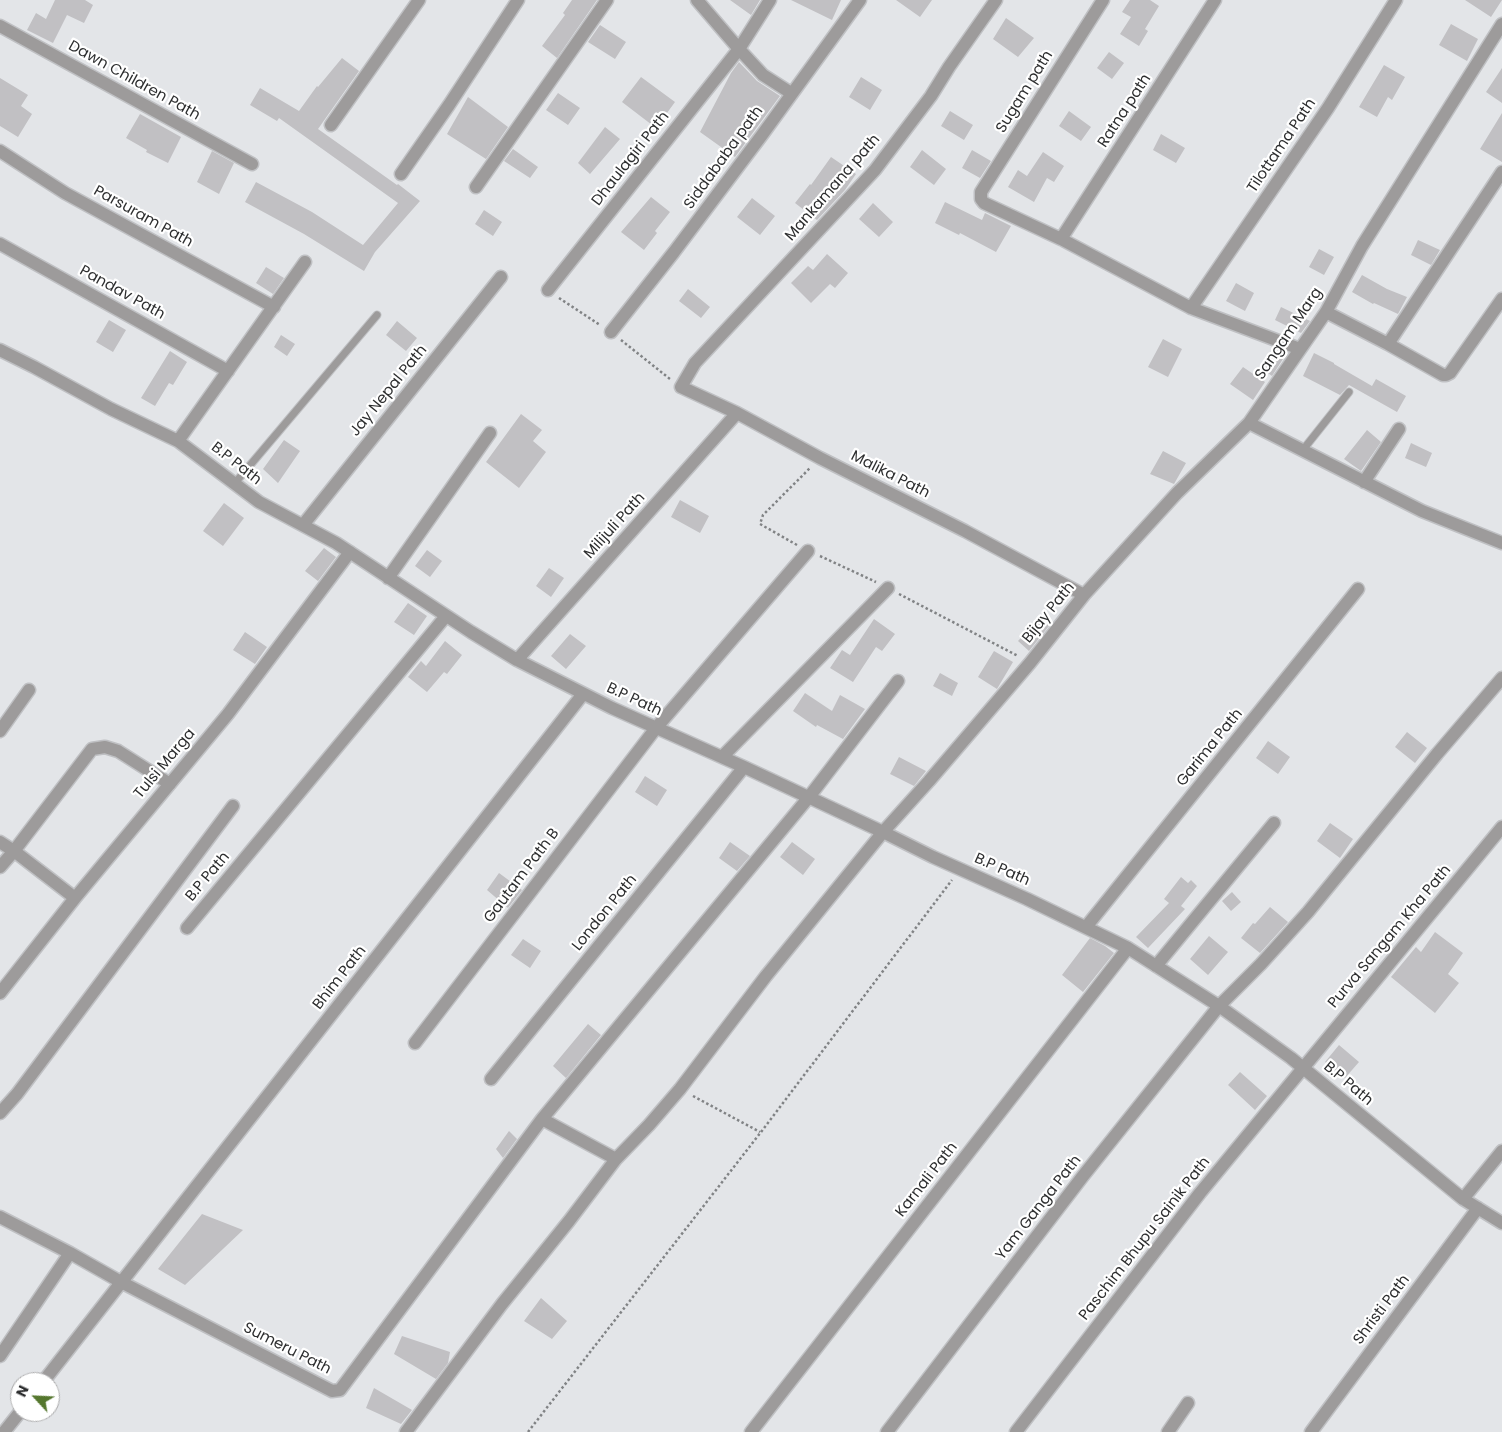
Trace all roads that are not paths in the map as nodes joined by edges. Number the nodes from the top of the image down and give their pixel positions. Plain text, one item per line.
1 (419, 0) edge
2 (518, 0) edge
3 (607, 0) edge
4 (697, 0) edge
5 (770, 0) edge
6 (860, 0) edge
7 (996, 0) edge
8 (1103, 0) edge
9 (1215, 0) edge
10 (1396, 0) edge
11 (1502, 24) edge
12 (0, 26) edge
13 (739, 49) junction
14 (791, 93) junction
15 (331, 124) dead end
16 (0, 151) edge
17 (252, 164) dead end
18 (1502, 172) edge
19 (401, 174) dead end
20 (476, 188) dead end
21 (1061, 239) junction
22 (0, 244) edge
23 (305, 262) dead end
24 (501, 278) dead end
25 (548, 290) dead end
26 (1502, 299) edge
27 (274, 307) junction
28 (1191, 308) junction
29 (1326, 312) junction
30 (377, 315) dead end
31 (611, 332) dead end
32 (1388, 344) junction
33 (1300, 349) junction
34 (0, 350) edge
35 (228, 371) junction
36 (681, 387) joint
37 (1349, 392) dead end
38 (737, 413) junction
39 (1249, 423) junction
40 (1399, 430) dead end
41 (490, 433) dead end
42 (178, 441) junction
43 (1302, 451) junction
44 (1364, 482) junction
45 (235, 483) junction
46 (303, 525) junction
47 (1502, 543) edge
48 (808, 551) road end
49 (350, 552) junction
50 (388, 578) junction
51 (888, 588) road end
52 (1358, 589) dead end
53 (1084, 595) junction
54 (446, 616) junction
55 (517, 660) junction
56 (1502, 678) edge
57 (898, 681) dead end
58 (29, 690) dead end
59 (583, 694) junction
60 (656, 728) junction
61 (0, 731) edge
62 (722, 757) junction
63 (744, 767) junction
64 (170, 784) junction
65 (809, 797) junction
66 (233, 806) dead end
67 (1274, 823) dead end
68 (1502, 827) edge
69 (883, 832) junction
70 (0, 842) edge
71 (14, 851) junction
72 (0, 867) edge
73 (75, 898) junction
74 (1086, 927) junction
75 (187, 928) dead end
76 (1128, 948) junction
77 (1156, 966) junction
78 (0, 993) edge
79 (1219, 1006) junction
80 (415, 1043) dead end
81 (1303, 1068) junction
82 (491, 1079) dead end
83 (0, 1114) edge
84 (542, 1119) junction
85 (1502, 1151) edge
86 (616, 1160) junction
87 (1463, 1199) junction
88 (1478, 1208) junction
89 (0, 1217) edge
90 (1501, 1221) edge
91 (70, 1253) junction
92 (121, 1282) junction
93 (0, 1356) edge
94 (51, 1372) edge
95 (1188, 1403) dead end
96 (12, 1422) edge
97 (4, 1432) edge
98 (406, 1432) edge
99 (751, 1432) edge
100 (887, 1432) edge
101 (1016, 1432) edge
102 (1168, 1432) edge
103 (1311, 1432) edge

1 - 15 street
2 - 19 street
3 - 20 street
4 - 13 street
5 - 13 street, Dhaulagiri Path
6 - 14 street, Siddababa path
7 - 36 street, Mankamana path
8 - 21 street, Sugam path
9 - 21 street, Ratna path
10 - 28 street, Tilottama Path
11 - 29 street, Sangam Marg
12 - 17 street, Dawn Children Path
13 - 14 street
13 - 25 street, Dhaulagiri Path
14 - 31 street, Siddababa path
16 - 27 street, Parsuram Path
18 - 32 street
21 - 28 street
22 - 35 street, Pandav Path
23 - 27 street
24 - 46 street, Jay Nepal Path
26 - 32 street
27 - 35 street
28 - 33 street
29 - 32 street
29 - 33 street, Sangam Marg
30 - 45 lane
33 - 39 street, Sangam Marg
34 - 42 street, B.P Path
35 - 42 street
36 - 38 street, Malika Path
37 - 43 lane
38 - 53 street, Malika Path
38 - 55 street, Milijuli Path
39 - 43 street
39 - 53 street, Bijay Path
40 - 44 street
41 - 50 street
42 - 45 street, B.P Path
43 - 44 street
44 - 47 street
45 - 46 street, B.P Path
46 - 49 street, B.P Path
48 - 60 street, Gautam Path B
49 - 50 street, B.P Path
49 - 64 street, Tulsi Marga
50 - 54 street, B.P Path
51 - 62 street
52 - 74 street, Garima Path
53 - 69 street, Bijay Path
54 - 55 street, B.P Path
54 - 75 street, B.P Path
55 - 59 street, B.P Path
56 - 79 street, Yam Ganga Path
57 - 65 street, Sumeru Path
58 - 61 street
59 - 60 street, B.P Path
59 - 92 street, Bhim Path
60 - 62 street, B.P Path
60 - 80 street, Gautam Path B
62 - 63 street, B.P Path
63 - 65 street, B.P Path
63 - 82 street, London Path
64 - 71 street
64 - 73 street, Tulsi Marga
65 - 69 street, B.P Path
65 - 84 street, Sumeru Path
66 - 83 street
67 - 77 street
68 - 81 street, Purva Sangam Kha Path
69 - 74 street, B.P Path
69 - 86 street, Bijay Path
70 - 71 street
71 - 72 street
71 - 73 street
73 - 78 street, Tulsi Marga
74 - 76 street, B.P Path
76 - 77 street, B.P Path
76 - 99 street, Karnali Path
77 - 79 street, B.P Path
79 - 81 street, B.P Path
79 - 100 street, Yam Ganga Path
81 - 87 street, B.P Path
81 - 101 street, Paschim Bhupu Sainik Path
84 - 86 street
84 - 92 street, Sumeru Path
85 - 87 street
86 - 98 street, Bijay Path
87 - 88 street, B.P Path
88 - 90 street, B.P Path
88 - 103 street, Shristi Path
89 - 91 street, Sumeru Path
91 - 92 street, Sumeru Path
91 - 93 street
92 - 94 street, Bhim Path
95 - 102 street
96 - 97 street

